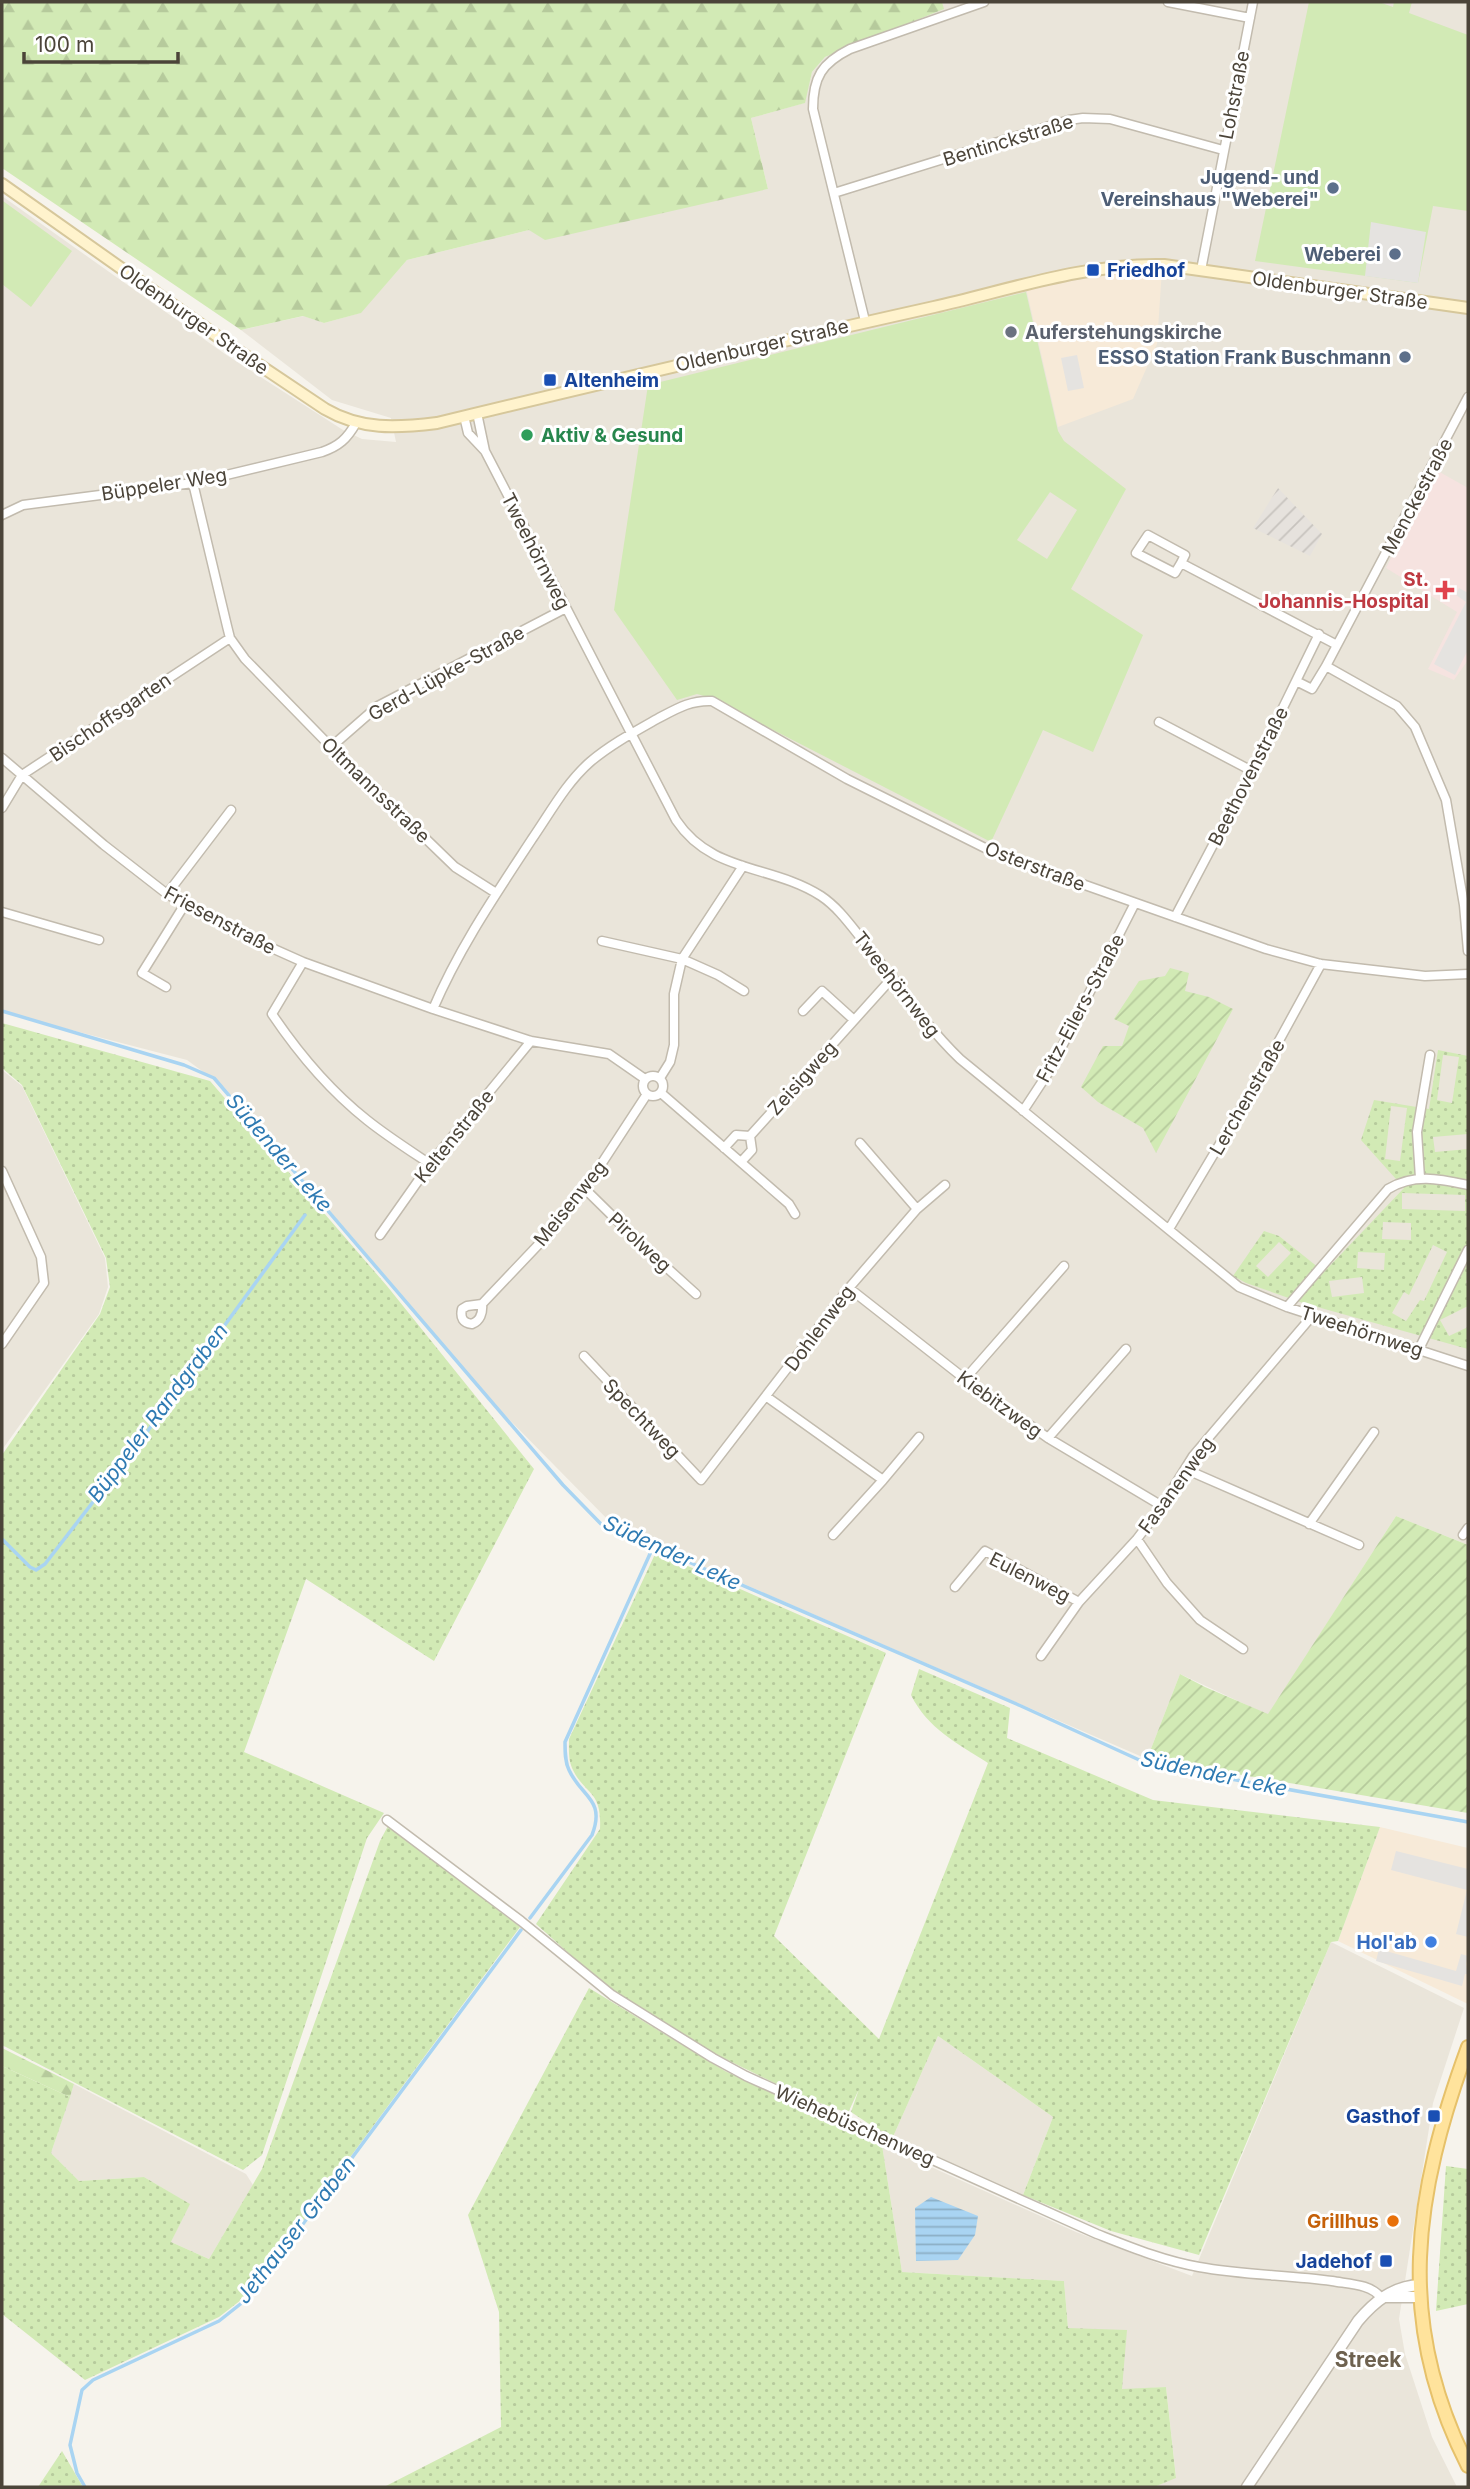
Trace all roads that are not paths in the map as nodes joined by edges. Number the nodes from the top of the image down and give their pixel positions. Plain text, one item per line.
1 (984, 2) edge
2 (1168, 2) edge
3 (1253, 2) edge
4 (1250, 18) junction
5 (1223, 150) junction
6 (2, 184) edge
7 (834, 193) junction
8 (1200, 270) junction
9 (1468, 308) edge
10 (865, 321) junction
11 (1468, 397) edge
12 (477, 413) junction
13 (464, 416) junction
14 (356, 423) junction
15 (485, 451) junction
16 (192, 484) junction
17 (2, 515) edge
18 (1181, 563) junction
19 (566, 608) junction
20 (1319, 634) junction
21 (230, 638) junction
22 (1337, 645) junction
23 (1326, 666) junction
24 (1296, 681) junction
25 (1159, 722) dead end
26 (632, 734) junction
27 (331, 747) junction
28 (2, 758) edge
29 (1252, 771) junction
30 (22, 775) junction
31 (2, 808) edge
32 (231, 810) dead end
33 (743, 866) junction
34 (496, 893) junction
35 (167, 894) junction
36 (1135, 903) junction
37 (185, 904) junction
38 (2, 912) edge
39 (1175, 917) junction
40 (99, 940) dead end
41 (602, 942) dead end
42 (1468, 951) edge
43 (682, 959) junction
44 (303, 962) junction
45 (1321, 964) junction
46 (1468, 974) edge
47 (893, 977) junction
48 (166, 986) dead end
49 (744, 991) dead end
50 (433, 1009) junction
51 (803, 1012) dead end
52 (854, 1020) junction
53 (531, 1041) junction
54 (1430, 1055) dead end
55 (660, 1078) junction
56 (645, 1079) junction
57 (661, 1093) junction
58 (647, 1094) junction
59 (1023, 1111) junction
60 (750, 1136) junction
61 (860, 1143) dead end
62 (724, 1148) junction
63 (741, 1162) junction
64 (430, 1164) junction
65 (2, 1171) edge
66 (1420, 1178) junction
67 (945, 1185) dead end
68 (1468, 1185) edge
69 (584, 1189) junction
70 (917, 1209) junction
71 (795, 1214) dead end
72 (1169, 1228) junction
73 (380, 1235) dead end
74 (1468, 1250) edge
75 (1063, 1266) dead end
76 (849, 1288) junction
77 (696, 1294) dead end
78 (482, 1304) dead end
79 (1287, 1307) junction
80 (1313, 1315) junction
81 (2, 1344) edge
82 (1126, 1349) dead end
83 (1419, 1349) junction
84 (584, 1356) dead end
85 (1468, 1366) edge
86 (965, 1379) junction
87 (766, 1396) junction
88 (1374, 1432) dead end
89 (919, 1437) dead end
90 (1048, 1438) junction
91 (1185, 1469) junction
92 (701, 1480) joint
93 (883, 1480) junction
94 (1162, 1506) junction
95 (1309, 1524) junction
96 (833, 1535) dead end
97 (1137, 1539) junction
98 (1359, 1545) dead end
99 (955, 1587) dead end
100 (1079, 1602) junction
101 (1243, 1648) dead end
102 (1041, 1657) dead end
103 (387, 1820) dead end
104 (1468, 2047) edge
105 (1420, 2291) junction
106 (1382, 2298) junction
107 (1468, 2466) edge
108 (1247, 2487) edge

1 - 7 street
2 - 4 street
3 - 4 street, Lohstraße
4 - 5 street, Lohstraße
5 - 7 street, Bentinckstraße
5 - 8 street, Lohstraße
6 - 14 main road, Oldenburger Straße
7 - 10 street
8 - 9 main road, Oldenburger Straße
8 - 10 main road, Oldenburger Straße
10 - 12 main road, Oldenburger Straße
11 - 22 street, Menckestraße
12 - 13 main road, Oldenburger Straße
12 - 15 street, Tweehörnweg
13 - 14 main road, Oldenburger Straße
13 - 15 street, Tweehörnweg
14 - 16 street, Büppeler Weg
15 - 19 street, Tweehörnweg
16 - 17 street, Büppeler Weg
16 - 21 street, Oltmannsstraße
18 - 18 street
18 - 20 street
19 - 26 street, Tweehörnweg
19 - 27 street, Gerd-Lüpke-Straße
20 - 22 street
20 - 24 street, Beethovenstraße
21 - 27 street, Oltmannsstraße
21 - 30 street, Bischoffsgarten
22 - 23 street, Menckestraße
23 - 24 street, Menckestraße
23 - 42 street
24 - 29 street, Beethovenstraße
25 - 29 street
26 - 33 street, Tweehörnweg
26 - 34 street
26 - 36 street, Osterstraße
27 - 34 street, Oltmannsstraße
28 - 30 street, Friesenstraße
29 - 39 street, Beethovenstraße
30 - 31 street, Bischoffsgarten
30 - 35 street, Friesenstraße
32 - 35 street
33 - 43 street
33 - 47 street, Tweehörnweg
34 - 50 street
35 - 37 street, Friesenstraße
36 - 39 street, Osterstraße
36 - 59 street, Fritz-Eilers-Straße
37 - 44 street, Friesenstraße
37 - 48 street
38 - 40 street
39 - 45 street, Osterstraße
41 - 43 street
43 - 49 street
43 - 55 street
44 - 50 street, Friesenstraße
44 - 64 street
45 - 46 street, Osterstraße
45 - 72 street, Lerchenstraße
47 - 52 street, Zeisigweg
47 - 59 street, Tweehörnweg
50 - 53 street, Friesenstraße
51 - 52 street
52 - 60 street, Zeisigweg
53 - 56 street, Friesenstraße
53 - 64 street, Keltenstraße
54 - 66 street
55 - 56 street
55 - 57 street
56 - 58 street
57 - 58 street
57 - 62 street
58 - 69 street, Meisenweg
59 - 72 street, Tweehörnweg
60 - 62 street, Zeisigweg
60 - 63 street, Zeisigweg
61 - 70 street
62 - 63 street
63 - 71 street
64 - 73 street, Keltenstraße
65 - 81 street
66 - 68 street
66 - 79 street
67 - 70 street, Dohlenweg
69 - 77 street, Pirolweg
69 - 78 street, Meisenweg
70 - 76 street, Dohlenweg
72 - 79 street, Tweehörnweg
74 - 83 street
75 - 86 street
76 - 86 street, Kiebitzweg
76 - 87 street, Dohlenweg
79 - 80 street, Tweehörnweg
80 - 83 street, Tweehörnweg
80 - 91 street, Fasanenweg
82 - 90 street
83 - 85 street, Tweehörnweg
84 - 92 street, Spechtweg
86 - 90 street, Kiebitzweg
87 - 92 street, Dohlenweg
87 - 93 street
88 - 95 street
89 - 93 street
90 - 94 street, Kiebitzweg
91 - 94 street, Fasanenweg
91 - 95 street
93 - 96 street
94 - 97 street, Fasanenweg
95 - 98 street
97 - 100 street, Fasanenweg
97 - 101 street
99 - 100 street, Eulenweg
100 - 102 street, Fasanenweg
103 - 106 street, Wiehebüschenweg
104 - 105 main road
105 - 106 street
105 - 107 main road
106 - 108 street

